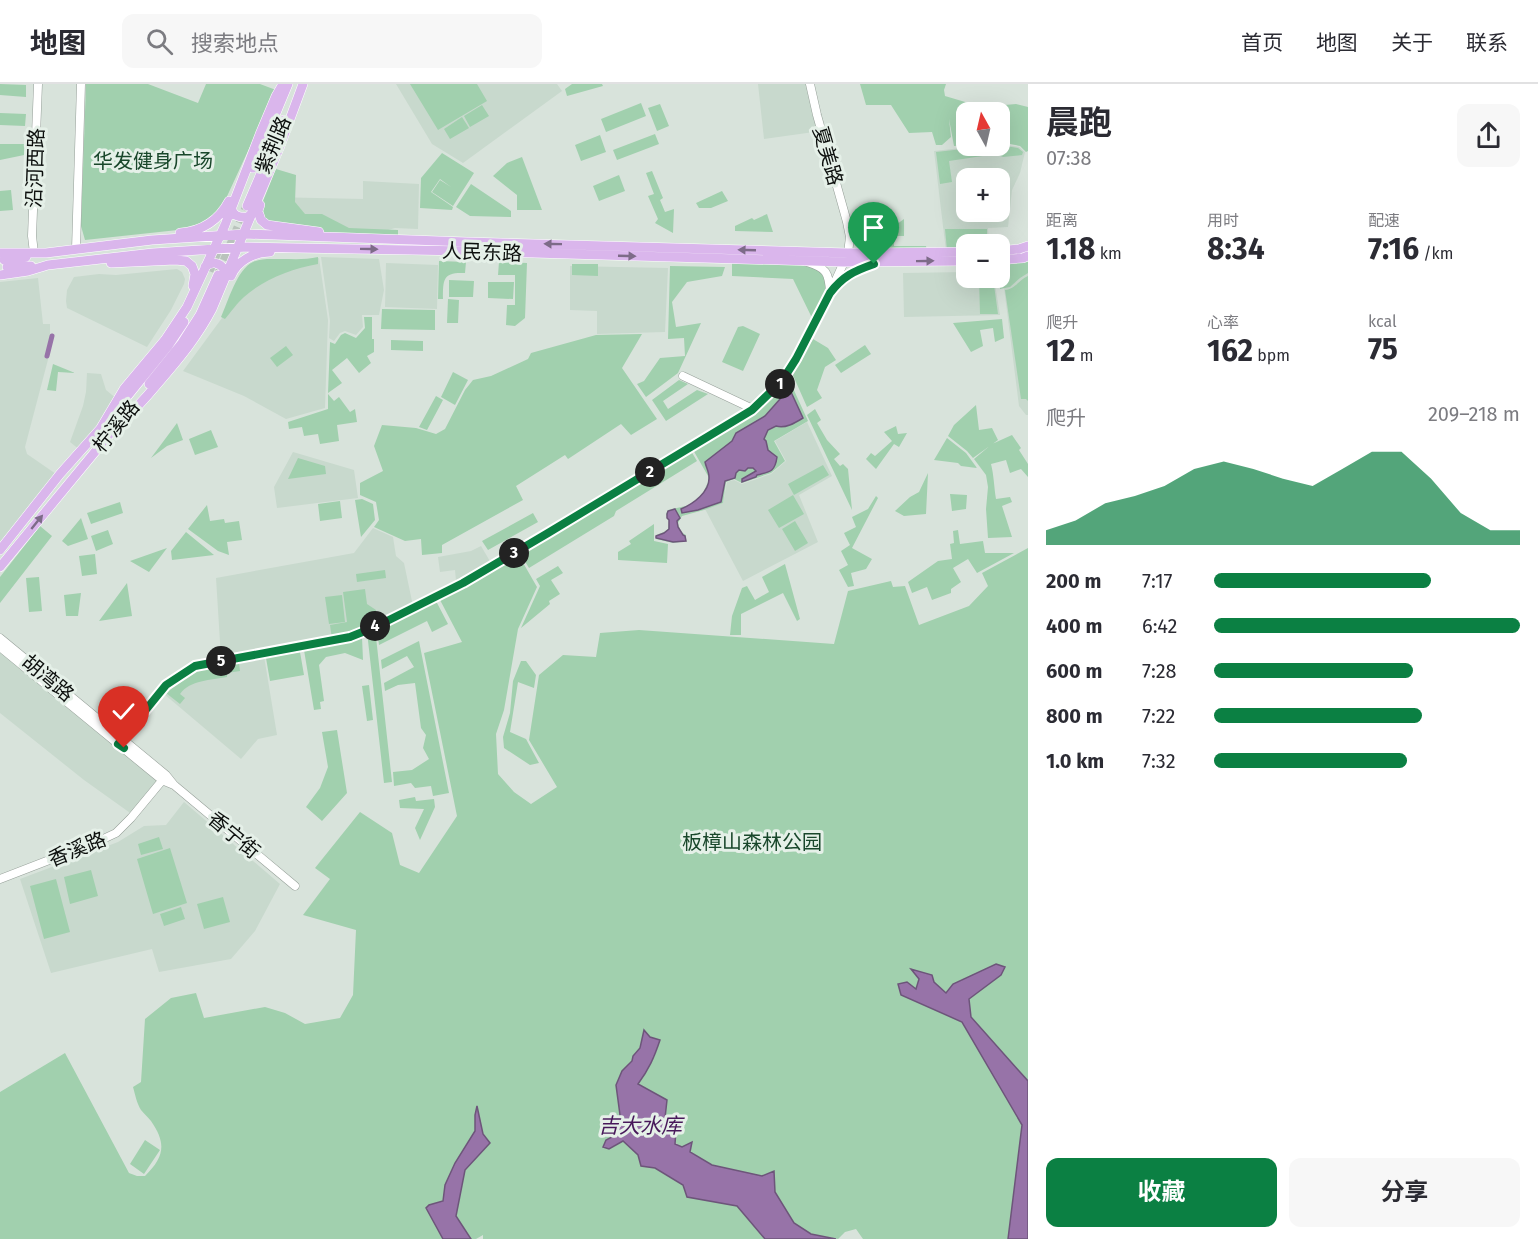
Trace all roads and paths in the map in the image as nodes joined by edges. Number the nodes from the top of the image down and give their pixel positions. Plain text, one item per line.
1 (38, 84) edge
2 (81, 84) edge
3 (283, 84) edge
4 (288, 84) edge
5 (301, 84) edge
6 (810, 84) edge
7 (288, 126) junction
8 (260, 134) junction
9 (243, 206) junction
10 (847, 222) junction
11 (244, 234) junction
12 (220, 235) junction
13 (312, 237) junction
14 (342, 237) junction
15 (152, 240) junction
16 (1028, 246) edge
17 (237, 248) junction
18 (310, 248) junction
19 (78, 249) junction
20 (213, 249) junction
21 (1010, 250) edge
22 (34, 253) junction
23 (153, 253) junction
24 (956, 253) edge
25 (46, 254) junction
26 (1028, 256) edge
27 (846, 257) junction
28 (886, 257) junction
29 (1010, 259) edge
30 (4, 260) edge
31 (793, 260) junction
32 (956, 260) edge
33 (78, 262) junction
34 (48, 265) junction
35 (214, 273) junction
36 (0, 275) edge
37 (830, 293) junction
38 (212, 309) junction
39 (165, 340) junction
40 (683, 376) dead end
41 (753, 409) junction
42 (99, 431) junction
43 (111, 433) junction
44 (1, 549) edge
45 (10, 555) junction
46 (0, 567) edge
47 (0, 638) edge
48 (0, 647) edge
49 (120, 742) junction
50 (164, 777) junction
51 (0, 879) edge
52 (295, 886) dead end

1 - 22 street, 沿河西路
2 - 19 street
3 - 8 main road
4 - 9 main road, 紫荆路
5 - 7 main road
5 - 9 main road, 紫荆路
6 - 10 street, 夏美路
7 - 9 main road
7 - 14 main road
8 - 9 main road
8 - 19 main road
9 - 11 main road
9 - 12 main road
10 - 27 street, 夏美路
10 - 28 street
11 - 12 main road, 人民东路
11 - 13 main road, 人民东路
11 - 17 main road
12 - 15 main road, 人民东路
12 - 20 main road
13 - 14 main road, 人民东路
13 - 18 main road
27 -> 14 main road, 人民东路
15 - 19 main road, 人民东路
15 - 23 main road
16 - 21 main road
17 - 18 main road, 人民东路
17 - 20 main road, 人民东路
17 - 35 main road
18 -> 31 main road, 人民东路
18 - 38 main road
19 - 25 main road, 人民东路
20 - 23 main road, 人民东路
20 - 35 main road
22 - 25 main road, 人民东路
22 - 30 main road, 人民东路
23 - 33 main road, 人民东路
24 - 28 main road, 人民东路
25 - 30 main road
26 - 29 main road
27 - 28 main road, 人民东路
27 - 31 main road, 人民东路
27 - 37 street
28 -> 32 main road, 人民东路
28 - 37 street
30 - 34 main road
31 - 37 street
33 - 34 main road, 人民东路
33 - 39 main road
34 - 36 main road, 人民东路
35 - 38 main road
35 - 39 main road
35 - 42 main road, 柠溪路
35 - 43 main road, 柠溪路
37 - 41 street
38 - 43 main road
39 - 42 main road
40 - 41 street
41 - 49 street
42 - 44 main road, 柠溪路
45 -> 43 main road, 柠溪路
44 - 45 main road
45 - 46 main road, 柠溪路
47 - 49 street, 胡湾路
48 - 49 street, 胡湾路
49 - 50 street, 香宁街
50 - 51 street, 香溪路
50 - 52 street, 香宁街

